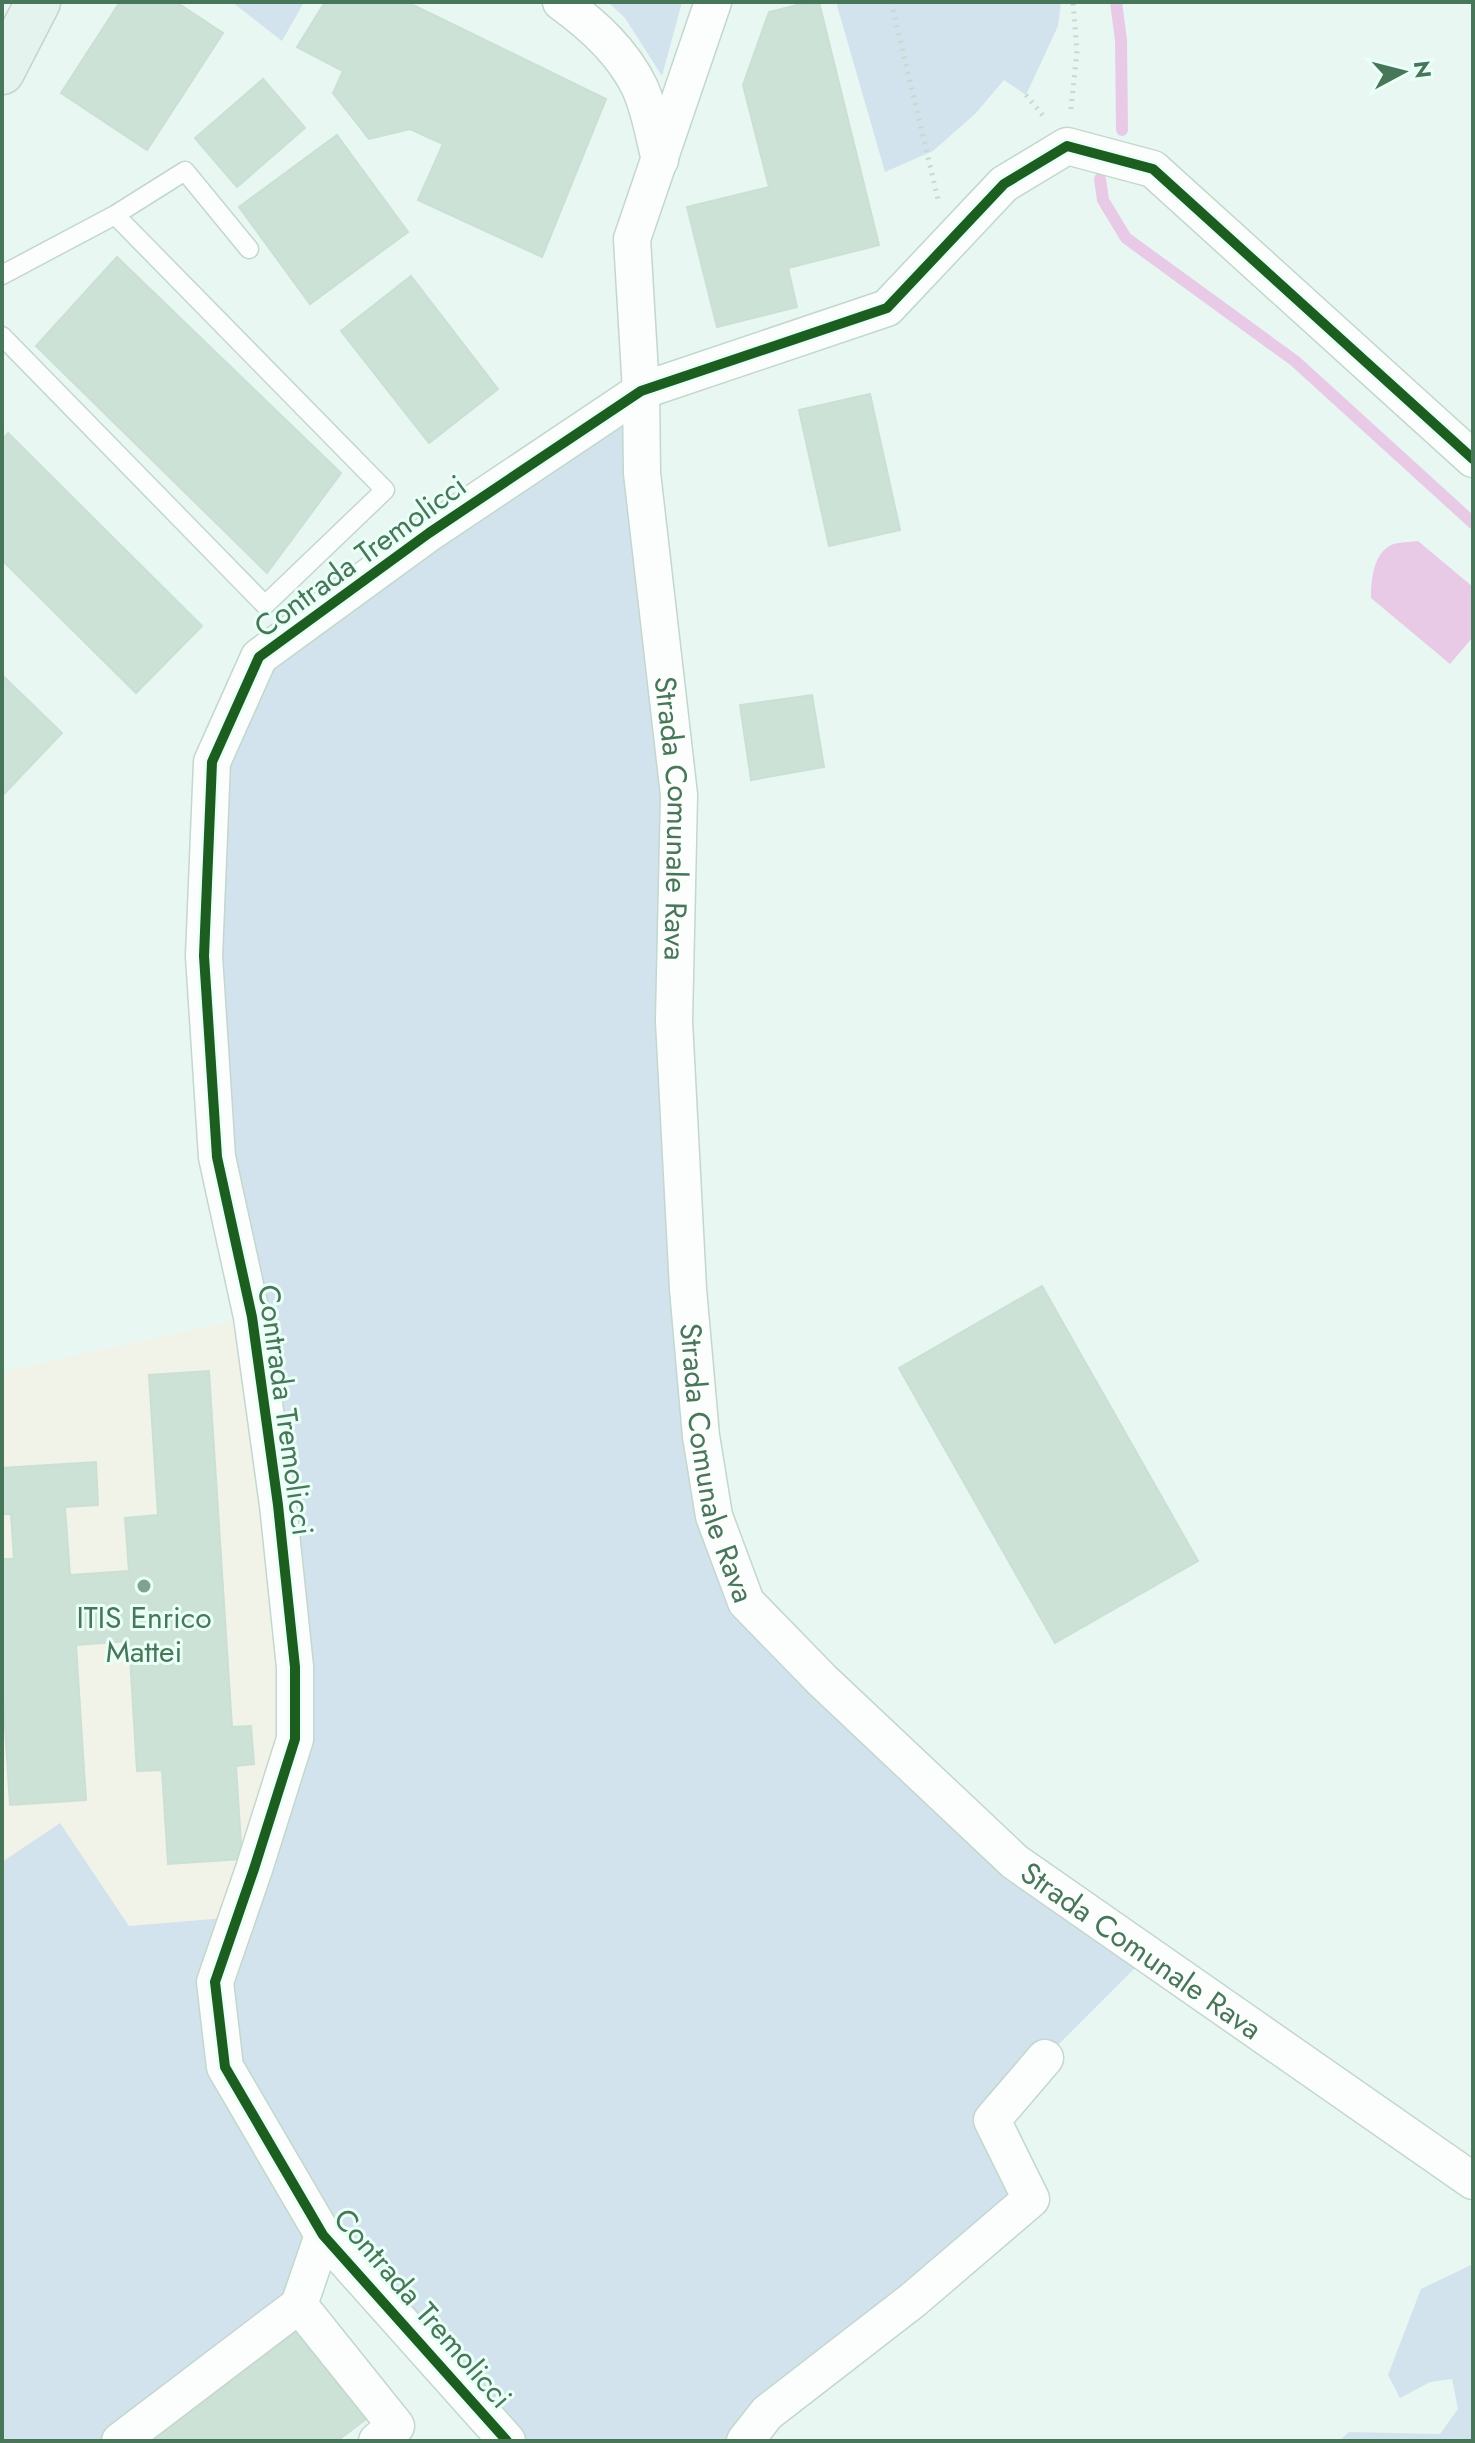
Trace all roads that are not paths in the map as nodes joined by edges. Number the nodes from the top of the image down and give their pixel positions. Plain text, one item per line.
1 (38, 2) edge
2 (561, 2) edge
3 (713, 2) edge
4 (2, 72) edge
5 (660, 160) junction
6 (115, 215) junction
7 (249, 249) dead end
8 (2, 275) edge
9 (2, 336) edge
10 (641, 391) junction
11 (1473, 459) edge
12 (1045, 2058) dead end
13 (1473, 2181) edge
14 (323, 2235) junction
15 (299, 2305) junction
16 (120, 2441) edge
17 (377, 2441) edge
18 (507, 2441) edge
19 (745, 2441) edge

1 - 4 main road
2 - 5 street
3 - 5 street, Strada Comunale Rava
5 - 10 street, Strada Comunale Rava
6 - 7 lane
6 - 8 lane
6 - 9 lane
10 - 11 street, Contrada Tremolicci
10 - 13 street, Strada Comunale Rava
10 - 14 street, Contrada Tremolicci
12 - 19 street
14 - 15 street
14 - 18 street, Contrada Tremolicci
15 - 16 street
15 - 17 street

